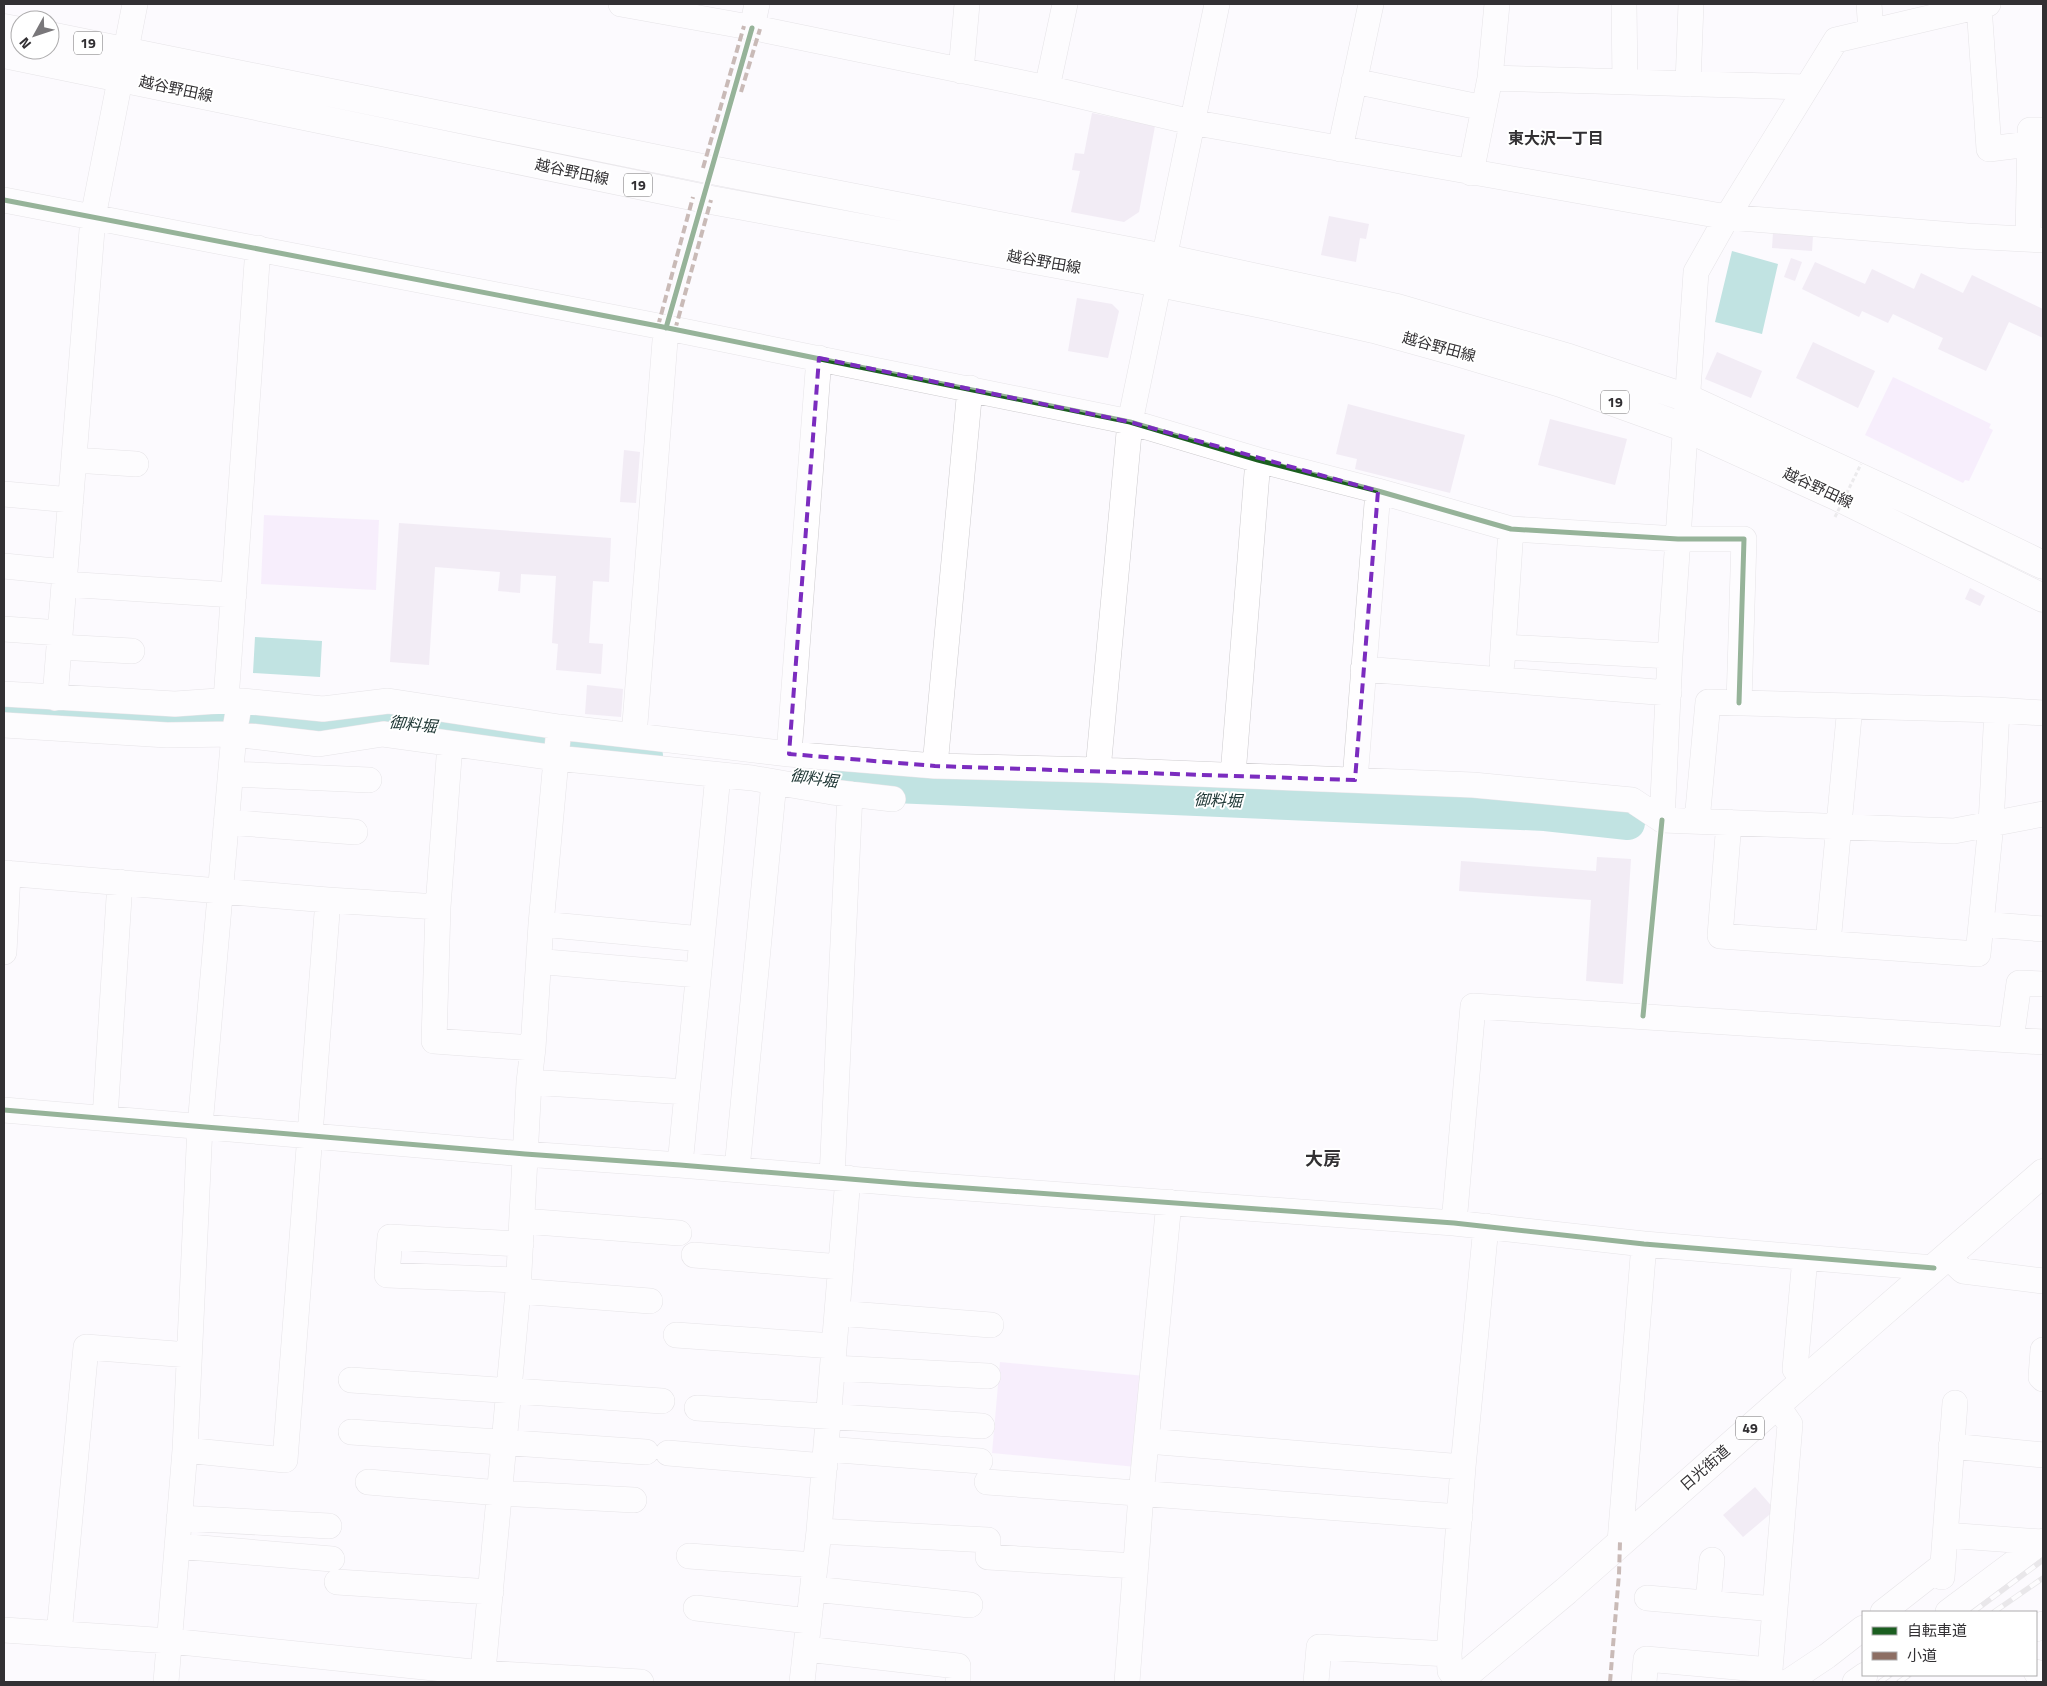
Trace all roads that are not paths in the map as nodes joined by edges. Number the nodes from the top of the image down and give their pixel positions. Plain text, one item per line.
1 (135, 4) edge
2 (757, 4) edge
3 (967, 4) edge
4 (1065, 4) edge
5 (1217, 4) edge
6 (1371, 4) edge
7 (1497, 4) edge
8 (1624, 4) edge
9 (1691, 4) edge
10 (1869, 4) edge
11 (632, 5) edge
12 (1984, 5) edge
13 (752, 28) junction
14 (1871, 32) junction
15 (60, 38) edge
16 (126, 50) junction
17 (4, 54) edge
18 (961, 71) junction
19 (119, 77) junction
20 (1490, 78) junction
21 (1354, 81) junction
22 (1625, 82) junction
23 (1688, 84) junction
24 (1808, 87) junction
25 (1048, 88) junction
26 (1484, 108) junction
27 (1191, 122) junction
28 (2036, 137) edge
29 (1340, 149) junction
30 (1471, 173) junction
31 (4, 200) edge
32 (93, 217) junction
33 (1727, 217) junction
34 (2036, 239) edge
35 (258, 248) junction
36 (1162, 270) junction
37 (666, 328) junction
38 (819, 358) junction
39 (970, 388) junction
40 (1687, 398) junction
41 (1130, 422) junction
42 (1686, 428) junction
43 (74, 460) junction
44 (1258, 460) junction
45 (136, 464) dead end
46 (1378, 491) junction
47 (4, 494) edge
48 (71, 500) junction
49 (1511, 529) junction
50 (1678, 540) junction
51 (4, 566) edge
52 (2043, 566) edge
53 (65, 578) junction
54 (234, 595) junction
55 (2043, 598) edge
56 (4, 629) edge
57 (60, 640) junction
58 (1504, 647) junction
59 (132, 651) dead end
60 (1670, 656) junction
61 (1363, 669) junction
62 (1501, 679) junction
63 (1669, 692) junction
64 (4, 694) edge
65 (55, 698) junction
66 (1738, 703) junction
67 (1850, 706) junction
68 (1997, 710) junction
69 (2043, 713) edge
70 (234, 716) junction
71 (4, 725) edge
72 (634, 736) junction
73 (558, 743) junction
74 (450, 744) junction
75 (789, 754) junction
76 (936, 766) junction
77 (1098, 770) junction
78 (231, 774) junction
79 (718, 775) junction
80 (1233, 775) junction
81 (369, 780) dead end
82 (1355, 780) junction
83 (774, 782) junction
84 (850, 794) junction
85 (893, 799) dead end
86 (2043, 814) edge
87 (1662, 820) junction
88 (1697, 821) junction
89 (226, 822) junction
90 (1729, 822) junction
91 (1991, 824) junction
92 (1840, 826) junction
93 (355, 832) dead end
94 (6, 873) edge
95 (120, 882) junction
96 (221, 891) junction
97 (328, 900) junction
98 (438, 907) junction
99 (541, 924) junction
100 (1982, 924) junction
101 (2043, 929) edge
102 (702, 939) junction
103 (1828, 943) junction
104 (4, 952) edge
105 (546, 962) dead end
106 (698, 975) junction
107 (2043, 984) edge
108 (2011, 1040) junction
109 (2043, 1042) edge
110 (533, 1048) junction
111 (529, 1082) junction
112 (687, 1092) junction
113 (4, 1110) edge
114 (105, 1118) junction
115 (200, 1126) junction
116 (310, 1135) junction
117 (526, 1154) junction
118 (680, 1165) junction
119 (738, 1169) junction
120 (2043, 1173) edge
121 (840, 1178) junction
122 (1169, 1202) junction
123 (1454, 1223) junction
124 (1486, 1226) junction
125 (522, 1232) junction
126 (679, 1233) dead end
127 (1644, 1244) junction
128 (694, 1255) dead end
129 (1805, 1258) junction
130 (1940, 1262) junction
131 (841, 1267) junction
132 (2043, 1281) edge
133 (518, 1286) junction
134 (650, 1301) dead end
135 (837, 1313) junction
136 (990, 1325) dead end
137 (676, 1335) dead end
138 (2043, 1350) edge
139 (189, 1355) junction
140 (834, 1357) junction
141 (988, 1376) dead end
142 (2043, 1379) edge
143 (351, 1380) dead end
144 (1805, 1380) junction
145 (509, 1390) junction
146 (662, 1401) dead end
147 (1955, 1403) dead end
148 (1777, 1405) junction
149 (697, 1408) dead end
150 (829, 1417) junction
151 (982, 1426) dead end
152 (351, 1432) dead end
153 (1147, 1441) junction
154 (504, 1442) junction
155 (1952, 1446) junction
156 (185, 1450) junction
157 (2043, 1455) edge
158 (825, 1457) junction
159 (1463, 1467) junction
160 (368, 1482) dead end
161 (500, 1493) junction
162 (1141, 1495) junction
163 (634, 1500) dead end
164 (1460, 1517) junction
165 (179, 1518) junction
166 (329, 1526) dead end
167 (819, 1531) junction
168 (1946, 1535) junction
169 (2043, 1541) edge
170 (1620, 1542) junction
171 (177, 1546) junction
172 (689, 1556) dead end
173 (1712, 1560) dead end
174 (816, 1565) junction
175 (1136, 1566) junction
176 (812, 1589) junction
177 (491, 1592) junction
178 (1647, 1598) dead end
179 (1708, 1603) junction
180 (970, 1605) dead end
181 (696, 1608) dead end
182 (1775, 1609) junction
183 (1884, 1611) edge
184 (1949, 1611) edge
185 (809, 1621) junction
186 (1862, 1629) edge
187 (4, 1630) edge
188 (59, 1634) junction
189 (170, 1641) junction
190 (806, 1649) junction
191 (1449, 1654) junction
192 (483, 1678) edge
193 (1776, 1678) edge
194 (166, 1682) edge
195 (640, 1682) edge
196 (802, 1682) edge
197 (958, 1682) edge
198 (1127, 1682) edge
199 (1316, 1682) edge
200 (1458, 1682) edge
201 (1644, 1682) edge

1 - 16 street
2 - 13 street
3 - 18 street
4 - 25 street
5 - 27 street
6 - 21 street
7 - 20 street
8 - 22 street
9 - 23 street
10 - 14 street
11 - 13 street
12 - 14 street
12 - 28 street
13 - 18 street
14 - 24 street
15 - 16 main road, 越谷野田線 / 19
16 - 19 street
16 - 36 main road, 越谷野田線 / 19
17 - 19 main road, 越谷野田線 / 19
18 - 25 street
19 - 32 street
19 - 36 main road, 越谷野田線 / 19
20 - 22 street
20 - 26 street
21 - 26 street
21 - 29 street
22 - 23 street
23 - 24 street
24 - 33 street
25 - 27 street
26 - 30 street
27 - 29 street
27 - 36 street
28 - 34 street
29 - 30 street
30 - 33 street
31 - 32 street
32 - 35 street
32 - 43 street
33 - 34 street
33 - 40 street
35 - 37 street
35 - 54 street
36 - 40 main road, 越谷野田線 / 19
36 - 41 street
36 - 42 main road, 越谷野田線 / 19
37 - 38 street
37 - 72 street
38 - 39 street
38 - 75 street
39 - 41 street
39 - 76 street
40 - 42 street
40 - 52 main road, 越谷野田線 / 19
41 - 44 street
41 - 77 street
42 - 50 street
42 - 55 main road, 越谷野田線 / 19
43 - 45 street
43 - 48 street
44 - 46 street
44 - 80 street
46 - 49 street
46 - 61 street
47 - 48 street
48 - 53 street
49 - 50 street
49 - 58 street
50 - 60 street
50 - 66 street
51 - 53 street
53 - 54 street
53 - 57 street
54 - 70 street
56 - 57 street
57 - 59 street
57 - 65 street
58 - 60 street
58 - 62 street
60 - 63 street
61 - 62 street
61 - 82 street
62 - 63 street
63 - 87 street
64 - 65 street
65 - 70 street
66 - 67 street
66 - 88 street
67 - 68 street
67 - 92 street
68 - 69 street
68 - 91 street
70 - 71 street
70 - 73 street
70 - 74 street
70 - 78 street
72 - 73 street
72 - 75 street
73 - 74 street
73 - 79 street
73 - 99 street
74 - 98 street
75 - 76 street
76 - 77 street
77 - 80 street
78 - 81 street
78 - 89 street
79 - 83 street
79 - 102 street
80 - 82 street
82 - 87 street
83 - 84 street
83 - 119 street
84 - 85 street
84 - 121 street
86 - 91 street
87 - 88 street
88 - 90 street
89 - 93 street
89 - 96 street
90 - 92 street
90 - 103 street
91 - 92 street
91 - 100 street
92 - 103 street
94 - 95 street
94 - 104 street
95 - 96 street
95 - 114 street
96 - 97 street
96 - 115 street
97 - 98 street
97 - 116 street
98 - 110 street
99 - 102 street
99 - 110 street
100 - 101 street
100 - 103 street
102 - 106 street
105 - 106 street
106 - 112 street
107 - 108 street
108 - 109 street
108 - 123 street
110 - 111 street
111 - 112 street
111 - 117 street
112 - 118 street
113 - 114 street
114 - 115 street
115 - 116 street
115 - 139 street
116 - 117 street
116 - 156 street
117 - 118 street
117 - 125 street
118 - 119 street
119 - 121 street
120 - 130 main road, 日光街道 / 49
121 - 122 street
121 - 131 street
122 - 123 street
122 - 153 street
123 - 124 street
124 - 127 street
124 - 159 street
125 - 126 street
125 - 133 street
125 - 133 street
127 - 129 street
127 - 170 street
128 - 131 street
129 - 130 street
129 - 144 street
130 - 132 street
130 - 144 main road, 日光街道 / 49
131 - 135 street
133 - 134 street
133 - 145 street
135 - 136 street
135 - 140 street
137 - 140 street
138 - 142 street
139 - 156 street
139 - 188 street
140 - 141 street
140 - 150 street
143 - 145 street
144 - 148 main road, 日光街道 / 49
145 - 146 street
145 - 154 street
147 - 155 street
148 - 170 main road, 日光街道 / 49
148 - 182 street
149 - 150 street
150 - 151 street
150 - 158 street
152 - 154 street
153 - 159 street
153 - 162 street
154 - 158 street
154 - 161 street
155 - 157 street
155 - 168 street
156 - 165 street
158 - 162 street
158 - 167 street
159 - 164 street
160 - 161 street
161 - 163 street
161 - 177 street
162 - 164 street
162 - 175 street
164 - 191 street
165 - 166 street
165 - 171 street
167 - 174 street
167 - 175 street
168 - 169 street
168 - 183 street
169 - 184 street
170 - 200 main road, 日光街道 / 49
171 - 177 street
171 - 189 street
172 - 174 street
173 - 179 street
174 - 176 street
175 - 198 street
176 - 180 street
176 - 185 street
177 - 192 street
178 - 179 street
179 - 182 street
181 - 185 street
182 - 193 street
185 - 190 street
186 - 193 street
187 - 188 street
188 - 189 street
189 - 192 street
189 - 194 street
190 - 196 street
190 - 197 street
191 - 199 street
191 - 200 street
192 - 195 street
193 - 201 street

